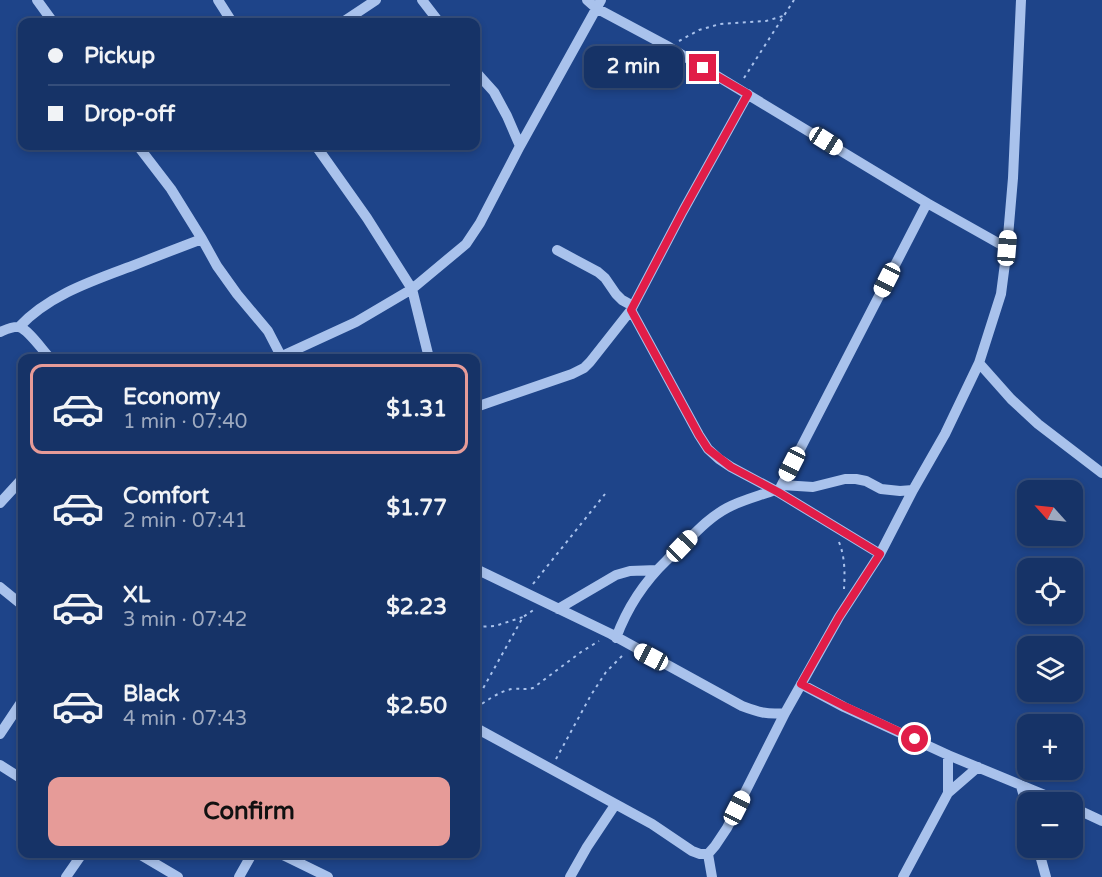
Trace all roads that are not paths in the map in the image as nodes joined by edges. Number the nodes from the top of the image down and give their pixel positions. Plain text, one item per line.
1 (37, 0) edge
2 (218, 0) edge
3 (375, 0) edge
4 (422, 0) edge
5 (587, 0) edge
6 (1021, 0) edge
7 (598, 4) edge
8 (50, 18) edge
9 (229, 18) edge
10 (350, 18) edge
11 (436, 18) edge
12 (480, 76) edge
13 (743, 91) junction
14 (520, 146) junction
15 (141, 150) edge
16 (319, 150) edge
17 (927, 203) junction
18 (202, 239) junction
19 (1007, 248) junction
20 (557, 250) dead end
21 (412, 289) junction
22 (632, 308) junction
23 (19, 327) junction
24 (0, 332) edge
25 (46, 354) edge
26 (277, 354) edge
27 (288, 354) edge
28 (428, 354) edge
29 (979, 363) junction
30 (480, 405) edge
31 (1102, 472) edge
32 (18, 483) edge
33 (778, 489) junction
34 (913, 490) junction
35 (0, 503) edge
36 (880, 554) junction
37 (657, 570) junction
38 (480, 571) edge
39 (0, 587) edge
40 (18, 601) edge
41 (558, 609) junction
42 (614, 636) junction
43 (801, 684) junction
44 (18, 707) edge
45 (785, 713) junction
46 (480, 730) edge
47 (0, 734) edge
48 (948, 755) junction
49 (0, 765) edge
50 (978, 767) junction
51 (18, 777) edge
52 (1021, 786) junction
53 (1023, 792) edge
54 (1036, 792) edge
55 (948, 793) junction
56 (615, 805) junction
57 (1083, 812) edge
58 (1102, 821) edge
59 (708, 854) junction
60 (79, 858) edge
61 (146, 858) edge
62 (250, 858) edge
63 (289, 858) edge
64 (1041, 858) edge
65 (66, 877) edge
66 (178, 877) edge
67 (239, 877) edge
68 (328, 877) edge
69 (570, 877) edge
70 (712, 877) edge
71 (903, 877) edge
72 (1046, 877) edge

1 - 8 street
2 - 9 street
3 - 10 street
4 - 11 street
5 - 7 street
6 - 19 street
7 - 13 street
7 - 14 street
12 - 14 street
13 - 17 street
13 - 22 street
14 - 21 street
15 - 18 street
16 - 21 street
17 - 19 street
17 - 33 street
18 - 23 street
18 - 26 street
19 - 29 street
20 - 22 street
21 - 27 street
21 - 28 street
22 - 30 street
22 - 33 street
23 - 24 street
23 - 25 street
29 - 31 street
29 - 34 street
32 - 35 street
33 - 34 street
33 - 36 street
33 - 37 street
34 - 36 street
36 - 43 street
37 - 41 street
37 - 42 street
38 - 41 street
39 - 40 street
41 - 42 street
42 - 45 street
43 - 45 street
43 - 48 street
44 - 47 street
45 - 59 street
46 - 56 street
48 - 50 street
48 - 55 street
49 - 51 street
50 - 52 street
50 - 55 street
52 - 53 street
52 - 54 street
55 - 71 street
56 - 59 street
56 - 69 street
57 - 58 street
59 - 70 street
60 - 65 street
61 - 66 street
62 - 67 street
63 - 68 street
64 - 72 street

